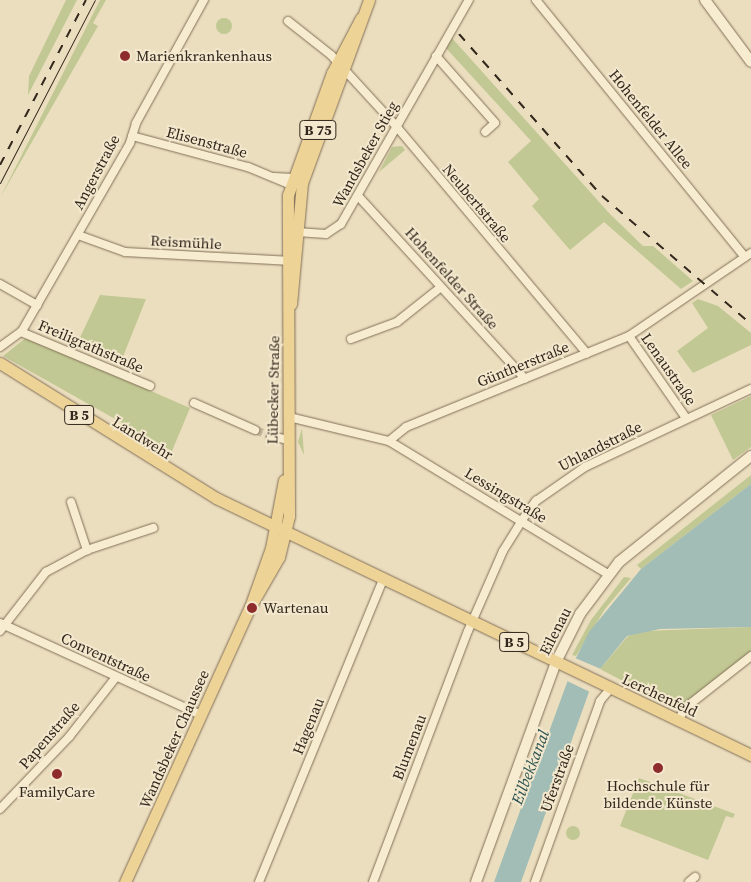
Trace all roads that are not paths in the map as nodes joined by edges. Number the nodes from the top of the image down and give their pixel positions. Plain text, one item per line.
1 (204, 0) edge
2 (369, 0) edge
3 (469, 0) edge
4 (536, 0) edge
5 (705, 0) edge
6 (288, 21) dead end
7 (436, 56) junction
8 (751, 62) edge
9 (341, 66) junction
10 (396, 126) junction
11 (486, 132) dead end
12 (132, 136) junction
13 (292, 181) junction
14 (300, 194) junction
15 (359, 197) junction
16 (297, 232) junction
17 (78, 235) junction
18 (748, 254) edge
19 (291, 261) junction
20 (0, 284) edge
21 (441, 287) junction
22 (37, 305) junction
23 (21, 332) junction
24 (629, 336) junction
25 (351, 339) dead end
26 (0, 347) edge
27 (587, 354) junction
28 (0, 363) edge
29 (525, 379) junction
30 (150, 386) dead end
31 (751, 388) edge
32 (194, 403) dead end
33 (289, 417) junction
34 (686, 418) junction
35 (255, 430) tunnel mouth
36 (271, 436) tunnel mouth
37 (288, 440) junction
38 (390, 441) junction
39 (751, 456) edge
40 (286, 474) junction
41 (71, 502) dead end
42 (522, 520) junction
43 (275, 527) junction
44 (153, 528) dead end
45 (286, 533) junction
46 (87, 550) junction
47 (608, 574) junction
48 (383, 580) junction
49 (250, 607) junction
50 (473, 623) junction
51 (2, 626) edge
52 (751, 656) edge
53 (556, 662) junction
54 (116, 677) junction
55 (610, 689) junction
56 (201, 715) junction
57 (678, 721) junction
58 (751, 755) edge
59 (0, 809) edge
60 (534, 881) edge
61 (125, 882) edge
62 (259, 882) edge
63 (373, 882) edge
64 (476, 882) edge

1 - 12 street, Angerstraße
2 - 9 main road, Lübecker Straße / B 75
3 - 7 street, Wandsbeker Stieg
4 - 18 street, Hohenfelder Allee
5 - 8 street
6 - 9 street, Neubertstraße
7 - 10 street, Wandsbeker Stieg
7 - 11 street
9 - 10 street, Neubertstraße
9 - 13 main road, Lübecker Straße / B 75
9 - 14 main road, Lübecker Straße / B 75
10 - 15 street, Wandsbeker Stieg
10 - 27 street, Neubertstraße
12 - 13 street, Elisenstraße
12 - 17 street, Angerstraße
13 - 14 street
13 - 19 main road, Lübecker Straße / B 75
14 - 16 main road, Lübecker Straße / B 75
15 - 16 street, Wandsbeker Stieg
15 - 21 street, Hohenfelder Straße
16 - 19 main road, Lübecker Straße / B 75
17 - 19 street, Reismühle
17 - 22 street, Angerstraße
18 - 24 street, Güntherstraße
19 - 33 main road, Lübecker Straße / B 75
20 - 22 street
21 - 25 street
21 - 29 street, Hohenfelder Straße
22 - 23 street, Angerstraße
23 - 26 street, Angerstraße
23 - 30 street, Freiligrathstraße
24 - 27 street, Güntherstraße
24 - 34 street, Lenaustraße
27 - 29 street, Güntherstraße
28 - 43 main road, Landwehr / B 5
29 - 38 street, Güntherstraße
31 - 34 street, Uhlandstraße
32 - 35 street
33 - 37 main road, Lübecker Straße / B 75
33 - 38 street
34 - 42 street, Uhlandstraße
36 - 37 street
37 - 40 main road, Lübecker Straße / B 75
38 - 42 street, Lessingstraße
39 - 47 street, Eilenau
40 - 43 main road, Lübecker Straße / B 75
40 - 45 main road, Lübecker Straße / B 75
41 - 46 street
42 - 47 street, Lessingstraße
42 - 50 street, Uhlandstraße
43 - 45 main road, B 5
43 - 49 main road, Wandsbeker Chaussee
44 - 46 street
45 - 48 main road, B 5
45 - 49 main road, Wandsbeker Chaussee
46 - 51 street
47 - 53 street, Eilenau
48 - 50 main road, B 5
48 - 62 street, Hagenau
49 - 56 main road, Wandsbeker Chaussee
50 - 53 main road, B 5
50 - 63 street, Blumenau
51 - 54 street, Conventstraße
52 - 57 street
53 - 55 main road, Lerchenfeld / B 5
53 - 64 street, Eilenau
54 - 56 street, Conventstraße
54 - 59 street, Papenstraße
55 - 57 main road, Lerchenfeld / B 5
55 - 60 street, Uferstraße
56 - 61 main road, Wandsbeker Chaussee
57 - 58 main road, Lerchenfeld / B 5

